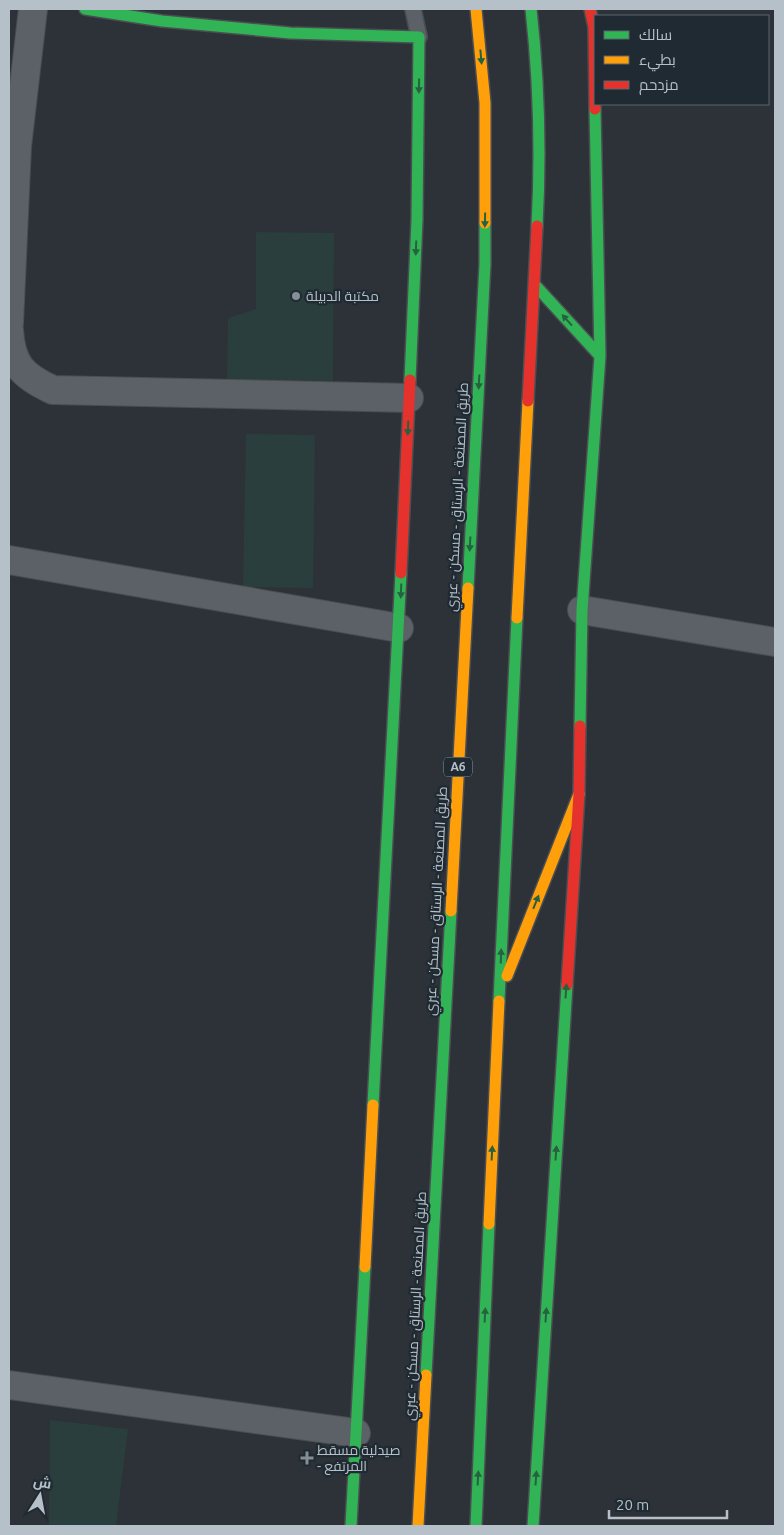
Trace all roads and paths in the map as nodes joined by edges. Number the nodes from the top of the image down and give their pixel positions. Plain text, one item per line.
1 (33, 9) edge
2 (85, 9) edge
3 (413, 9) edge
4 (476, 9) edge
5 (531, 9) edge
6 (590, 9) edge
7 (594, 27) edge
8 (419, 37) junction
9 (595, 105) edge
10 (535, 284) junction
11 (9, 323) edge
12 (9, 330) edge
13 (600, 356) junction
14 (409, 398) junction
15 (9, 560) edge
16 (582, 610) junction
17 (399, 628) junction
18 (775, 642) edge
19 (579, 794) junction
20 (499, 996) junction
21 (9, 1385) edge
22 (356, 1433) junction
23 (351, 1526) edge
24 (418, 1526) edge
25 (476, 1526) edge
26 (533, 1526) edge

1 - 11 street
2 - 8 main road
3 - 8 lane
4 -> 24 main road, طريق المصنعة - الرستاق - مسكن - عبري / A6
5 - 10 main road
6 - 7 main road
8 -> 14 main road
9 - 13 main road
13 -> 10 main road
20 -> 10 main road
12 - 14 street
13 - 16 main road
14 -> 17 main road
15 - 17 street
16 - 18 street
16 - 19 main road
17 - 22 main road
20 -> 19 main road
26 -> 19 main road
25 -> 20 main road
21 - 22 street
22 - 23 main road

